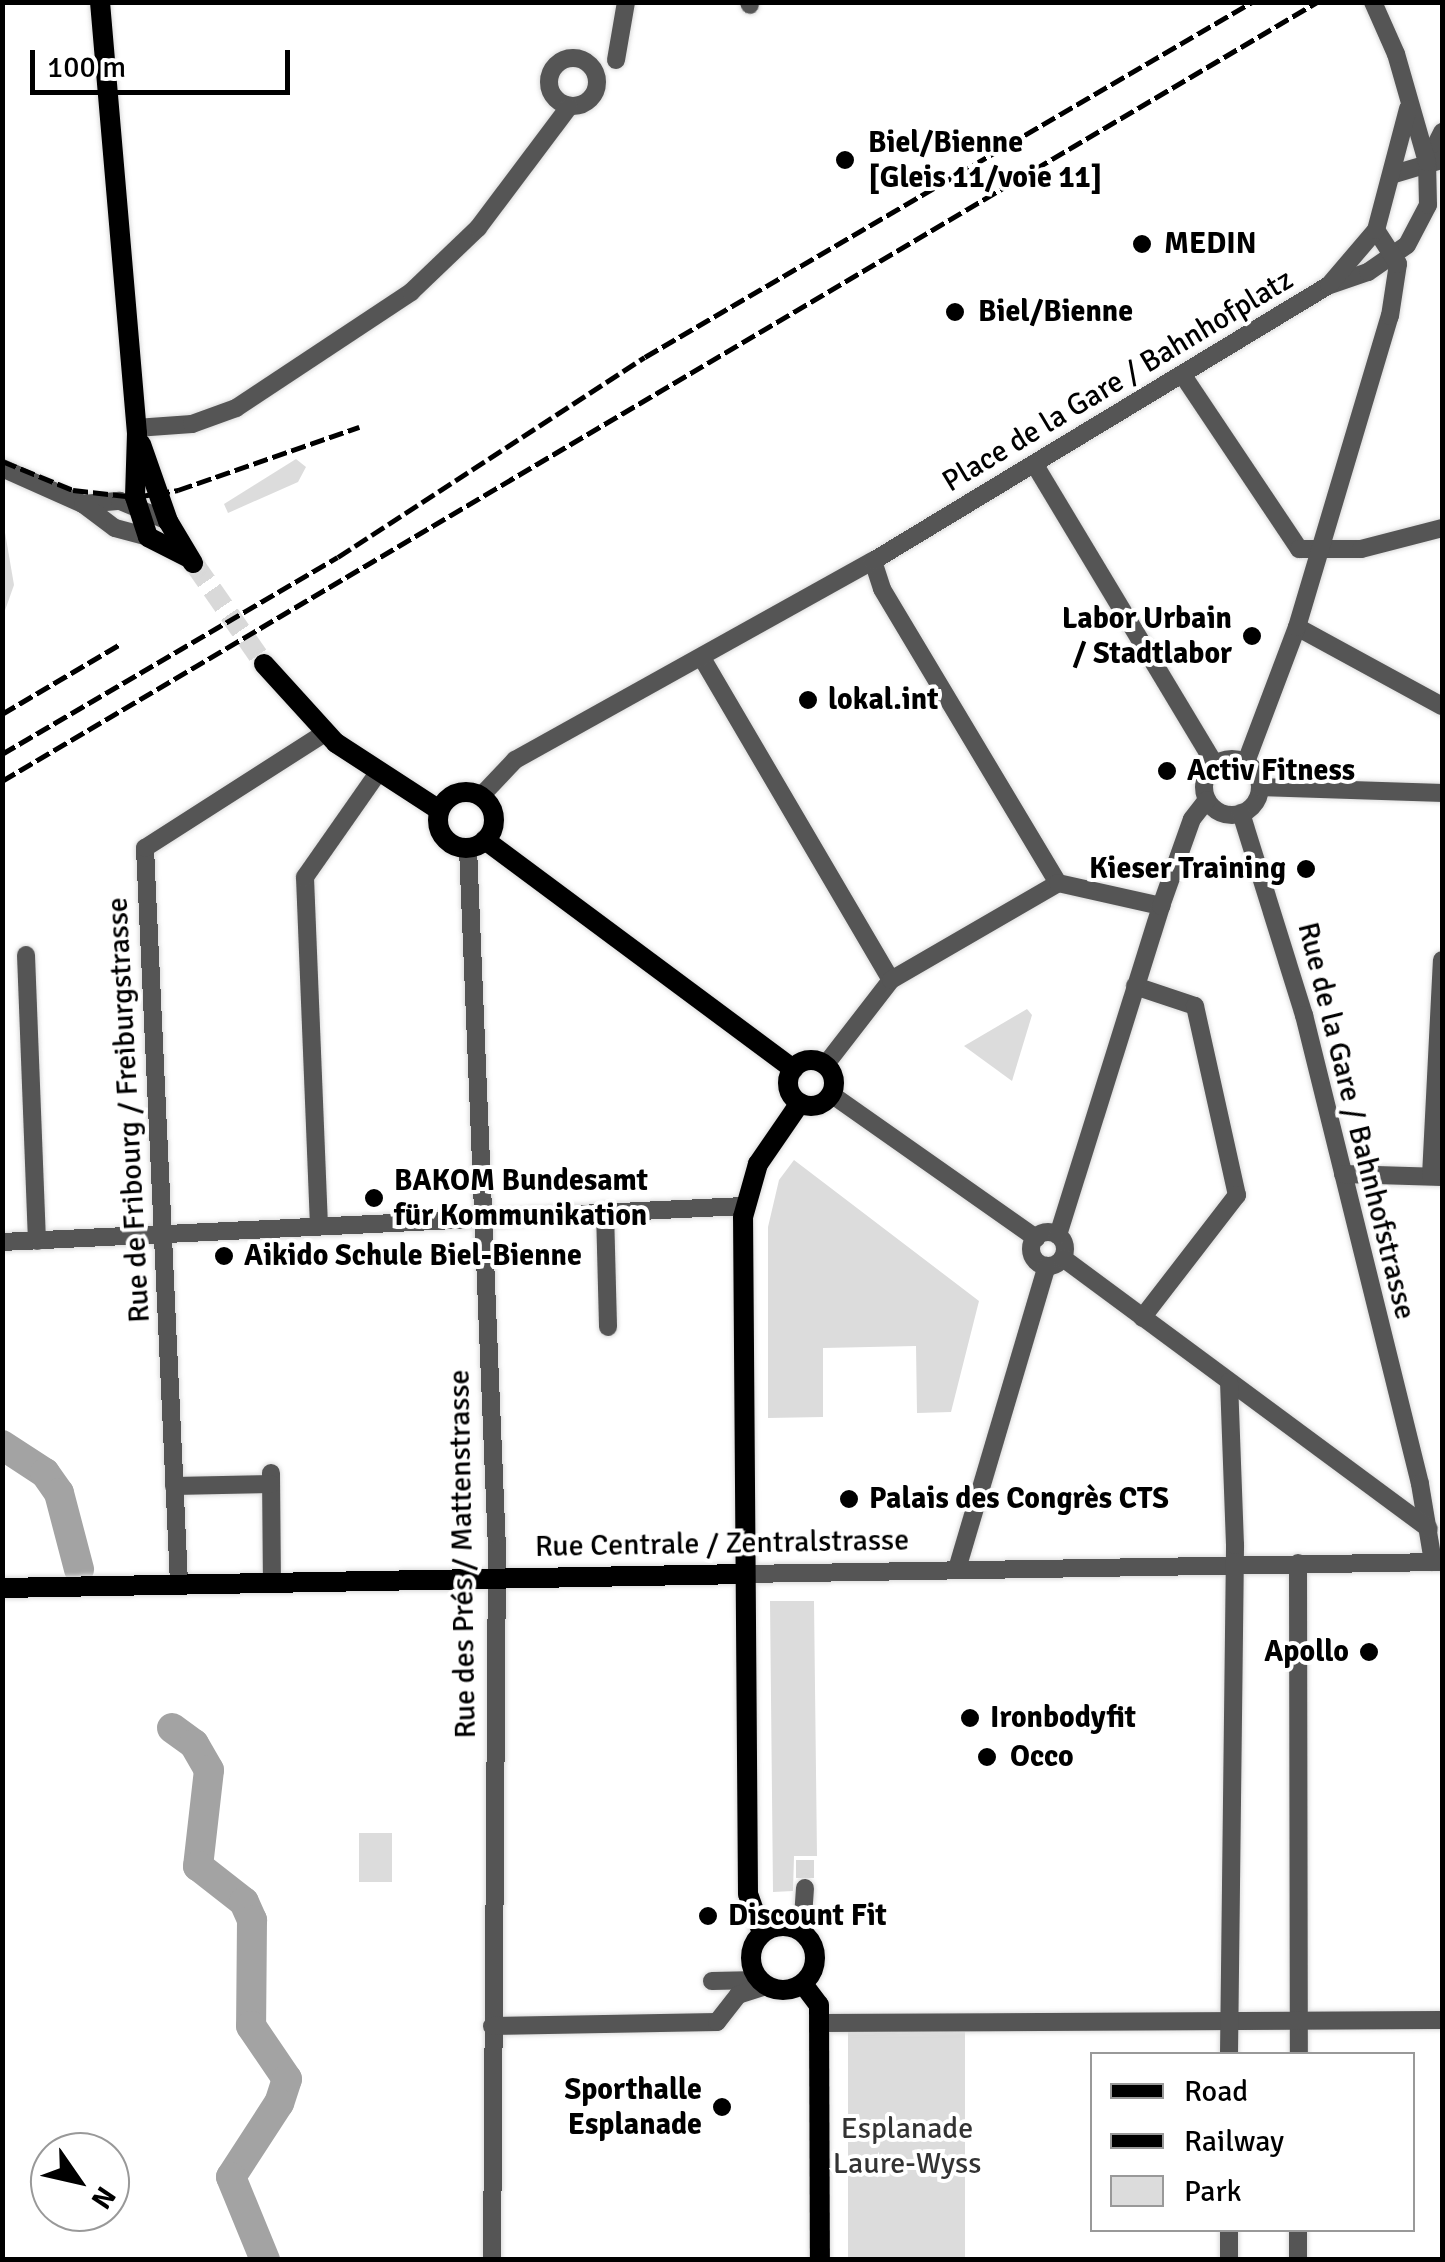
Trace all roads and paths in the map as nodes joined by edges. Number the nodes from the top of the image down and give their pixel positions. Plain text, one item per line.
1 (100, 2) edge
2 (626, 2) edge
3 (1373, 2) edge
4 (616, 60) dead end
5 (569, 106) dead end
6 (1408, 109) junction
7 (1442, 132) edge
8 (1435, 161) edge
9 (1394, 174) junction
10 (1376, 230) junction
11 (1394, 255) junction
12 (1330, 285) junction
13 (1184, 377) junction
14 (137, 431) junction
15 (1035, 465) junction
16 (2, 468) edge
17 (83, 504) junction
18 (138, 506) junction
19 (168, 522) junction
20 (1442, 528) edge
21 (148, 537) junction
22 (1320, 552) junction
23 (874, 561) junction
24 (1297, 626) junction
25 (702, 658) junction
26 (264, 664) tunnel mouth
27 (1442, 706) edge
28 (326, 733) junction
29 (1246, 762) junction
30 (1215, 764) junction
31 (377, 774) junction
32 (1260, 787) junction
33 (1442, 793) edge
34 (481, 796) junction
35 (1208, 800) junction
36 (439, 810) junction
37 (1241, 814) junction
38 (476, 844) junction
39 (1058, 883) junction
40 (1163, 914) junction
41 (26, 956) dead end
42 (1442, 960) edge
43 (891, 980) junction
44 (1135, 986) junction
45 (826, 1064) junction
46 (792, 1069) junction
47 (832, 1094) junction
48 (800, 1103) junction
49 (1342, 1174) junction
50 (1437, 1176) edge
51 (744, 1206) junction
52 (605, 1212) junction
53 (480, 1218) junction
54 (319, 1226) junction
55 (162, 1233) junction
56 (1058, 1235) junction
57 (1036, 1238) junction
58 (37, 1241) junction
59 (2, 1242) edge
60 (1055, 1262) junction
61 (1142, 1318) junction
62 (608, 1326) dead end
63 (1230, 1382) junction
64 (174, 1486) junction
65 (1429, 1529) junction
66 (1438, 1562) edge
67 (1298, 1563) junction
68 (1232, 1565) junction
69 (957, 1569) junction
70 (745, 1574) junction
71 (497, 1579) junction
72 (272, 1582) junction
73 (179, 1583) junction
74 (2, 1588) edge
75 (805, 1888) tunnel mouth
76 (802, 1932) junction
77 (762, 1933) junction
78 (712, 1981) dead end
79 (762, 1983) junction
80 (803, 1984) junction
81 (1442, 2020) edge
82 (1300, 2022) junction
83 (819, 2023) junction
84 (1229, 2024) junction
85 (492, 2026) junction
86 (1229, 2052) edge
87 (1300, 2052) edge
88 (1229, 2232) edge
89 (1298, 2232) edge
90 (492, 2260) edge
91 (820, 2260) edge
92 (1229, 2260) edge
93 (1298, 2260) edge

1 - 14 main road
2 - 4 street
3 - 6 street
5 - 14 street
6 - 8 street
6 - 9 street
7 - 8 street
8 - 9 street
8 - 11 street
9 - 10 street
10 - 11 street
10 - 12 street, Place de la Gare / Bahnhofplatz
11 - 12 street
11 - 22 street
12 - 13 street, Place de la Gare / Bahnhofplatz
13 - 15 street, Place de la Gare / Bahnhofplatz
13 - 22 street
14 - 18 main road
14 - 19 main road
15 - 23 street, Place de la Gare / Bahnhofplatz
15 - 30 street
16 - 17 street
17 - 18 street
17 - 21 street
18 - 19 street
18 - 21 main road
19 - 21 main road
20 - 22 street
22 - 24 street
23 - 25 street, Place de la Gare / Bahnhofplatz
23 - 39 street
24 - 27 street
24 - 29 street
25 - 34 street, Place de la Gare / Bahnhofplatz
25 - 43 street
26 - 28 main road
28 - 31 main road
28 - 55 street, Rue de Fribourg / Freiburgstrasse
29 - 30 street
29 - 32 street
30 - 35 street
31 - 36 main road
31 - 54 street
32 - 33 street
32 - 37 street
34 - 36 main road
34 - 38 main road
35 - 37 street
35 - 40 street
36 - 38 main road
37 - 49 street, Rue de la Gare / Bahnhofstrasse
38 - 46 main road
38 - 53 street, Rue des Prés / Mattenstrasse
39 - 40 street
39 - 43 street
40 - 44 street
41 - 58 street
42 - 50 street
43 - 45 street
44 - 56 street
44 - 61 street
45 - 46 main road
45 - 47 main road
46 - 48 main road
47 - 48 main road
47 - 57 street
48 - 51 main road
49 - 50 street
49 - 65 street, Rue de la Gare / Bahnhofstrasse
51 - 52 street
51 - 70 main road
52 - 53 street
52 - 62 street
53 - 54 street
53 - 71 street, Rue des Prés / Mattenstrasse
54 - 55 street
55 - 58 street
55 - 64 street, Rue de Fribourg / Freiburgstrasse
56 - 57 street
56 - 60 street
57 - 60 street
58 - 59 street
60 - 61 street
60 - 69 street
61 - 63 street
63 - 65 street
63 - 68 street
64 - 72 street
64 - 73 street, Rue de Fribourg / Freiburgstrasse
65 - 66 street, Rue de la Gare / Bahnhofstrasse
66 - 67 street, Rue Centrale / Zentralstrasse
67 - 68 street, Rue Centrale / Zentralstrasse
67 - 82 street
68 - 69 street, Rue Centrale / Zentralstrasse
68 - 84 street
69 - 70 street, Rue Centrale / Zentralstrasse
70 - 71 main road, Rue Centrale / Zentralstrasse
70 - 77 main road
71 - 72 main road, Rue Centrale / Zentralstrasse
71 - 85 street, Rue des Prés / Mattenstrasse
72 - 73 main road, Rue Centrale / Zentralstrasse
73 - 74 main road, Rue Centrale / Zentralstrasse
75 - 76 street
76 - 77 main road
76 - 80 main road
77 - 79 main road
78 - 79 street
79 - 80 main road
79 - 85 street
80 - 83 main road
81 - 82 street
82 - 84 street
82 - 87 street
83 - 84 street
83 - 91 main road
84 - 86 street
85 - 90 street, Rue des Prés / Mattenstrasse
88 - 92 street
89 - 93 street

